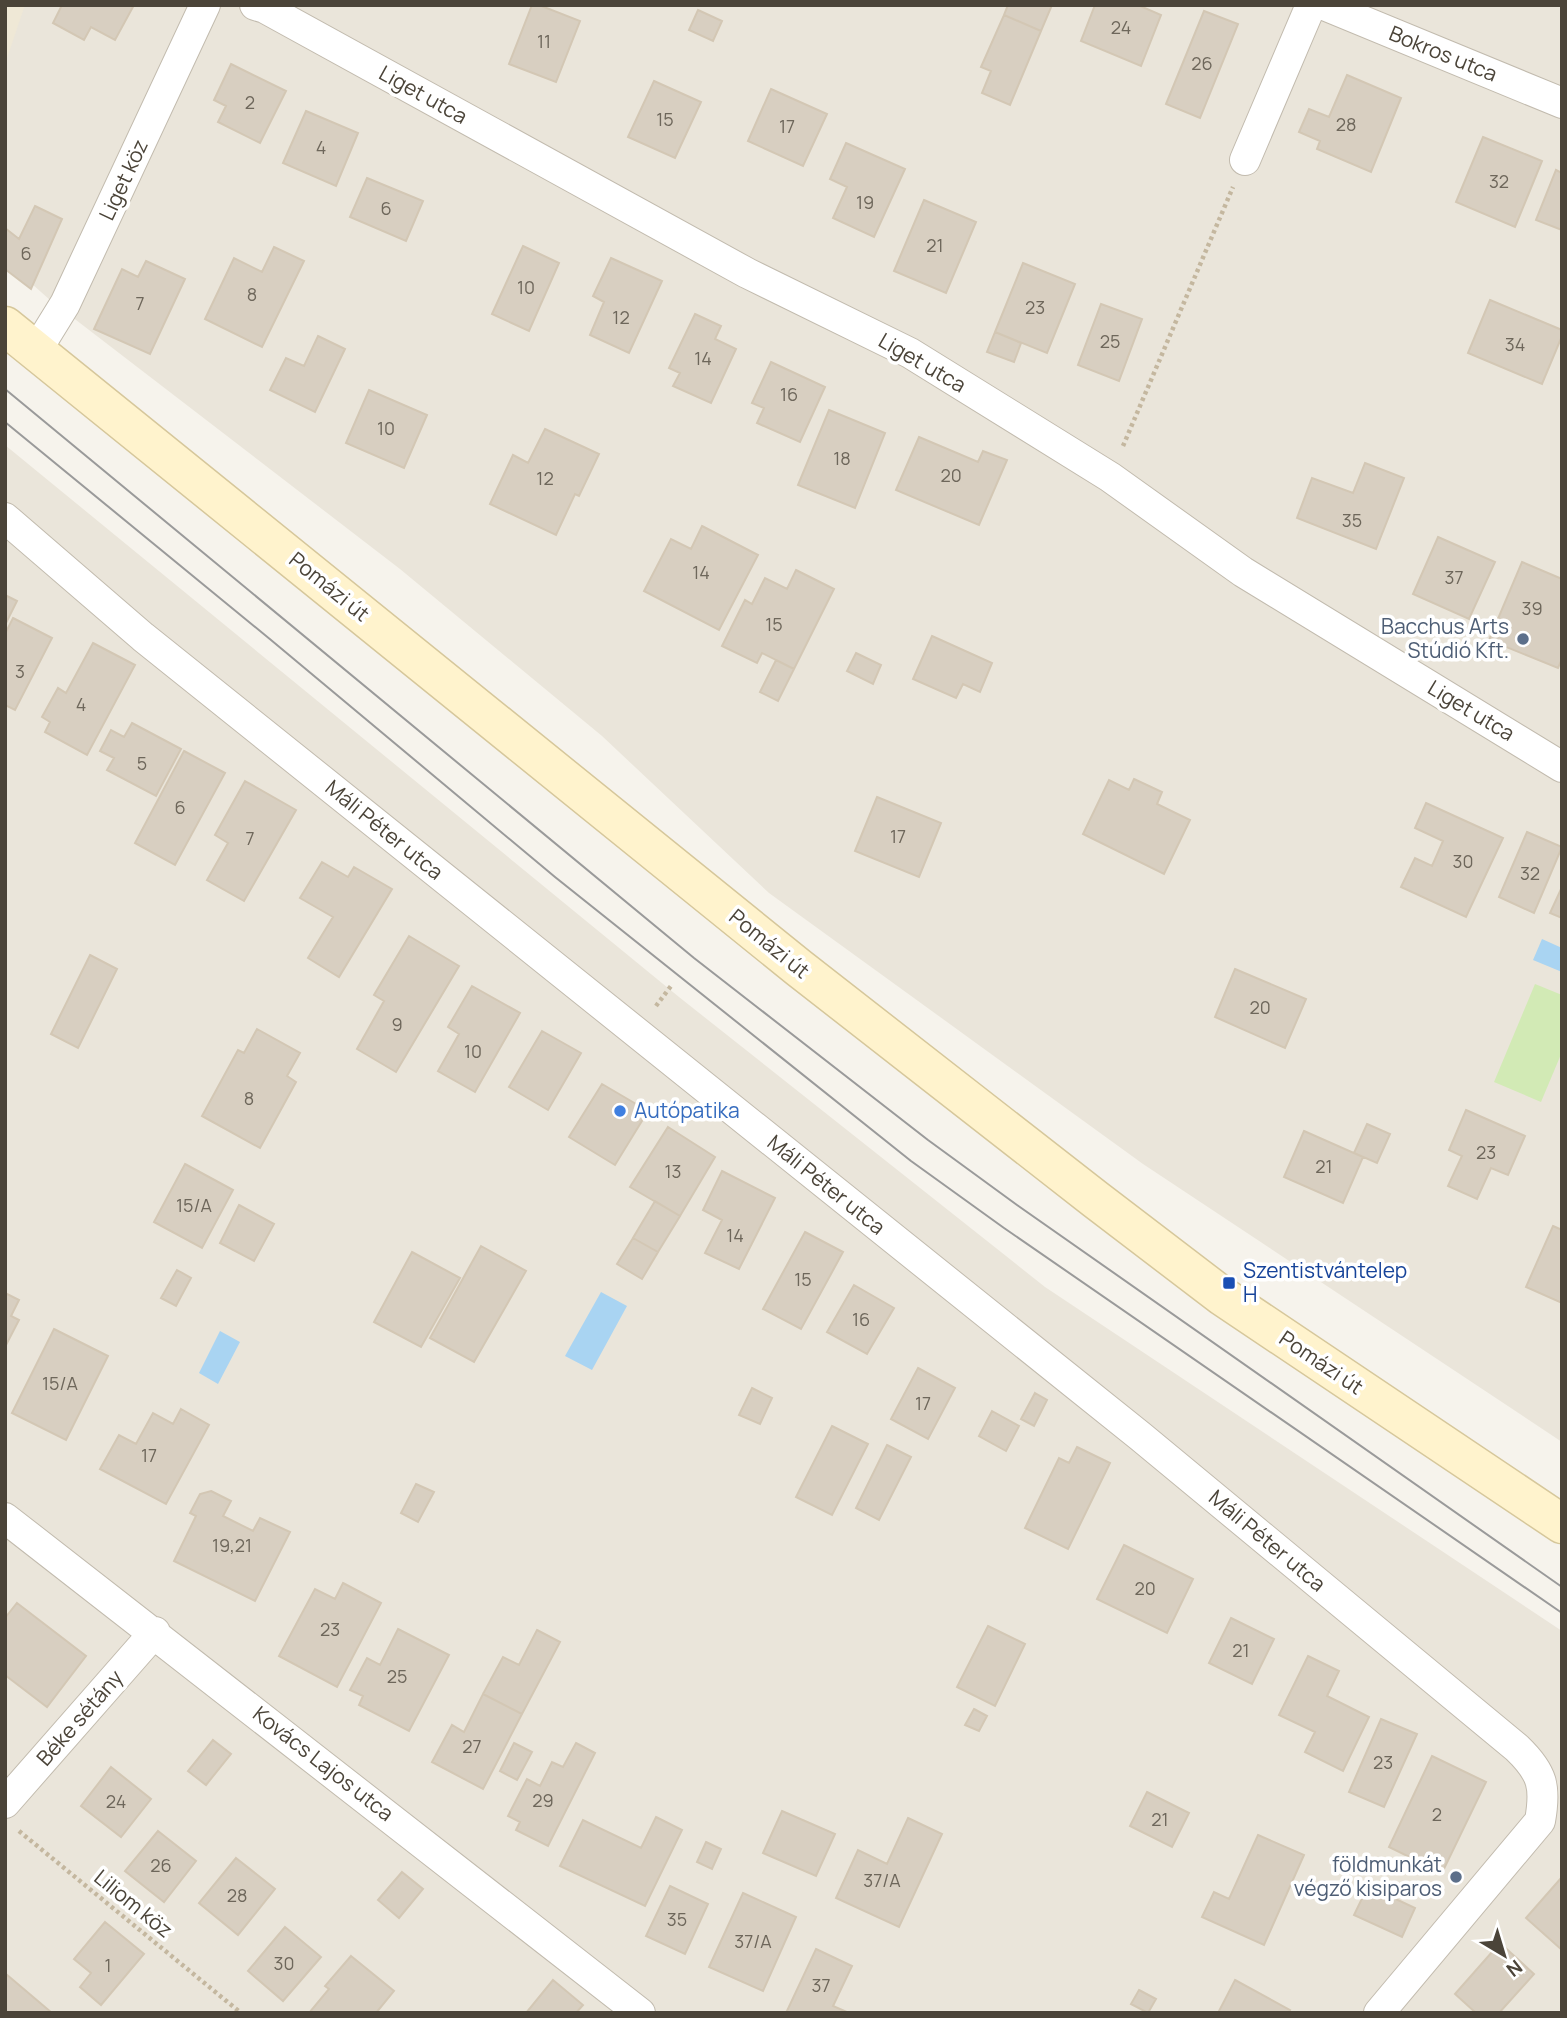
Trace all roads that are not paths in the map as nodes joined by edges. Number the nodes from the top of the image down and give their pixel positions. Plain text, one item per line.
1 (205, 5) edge
2 (255, 5) edge
3 (1311, 5) edge
4 (1324, 5) edge
5 (1562, 103) edge
6 (1245, 160) road end
7 (5, 326) edge
8 (36, 351) junction
9 (5, 518) edge
10 (1562, 767) edge
11 (5, 1518) edge
12 (1562, 1524) edge
13 (155, 1632) junction
14 (11, 1816) edge
15 (1392, 2008) edge
16 (640, 2013) edge

1 - 8 street, Liget köz
2 - 10 street, Liget utca
3 - 6 street
4 - 5 street, Bokros utca
7 - 8 main road, Pomázi út
8 - 12 main road, Pomázi út
9 - 15 street, Máli Péter utca
11 - 13 street, Kovács Lajos utca
13 - 14 street, Béke sétány
13 - 16 street, Kovács Lajos utca

